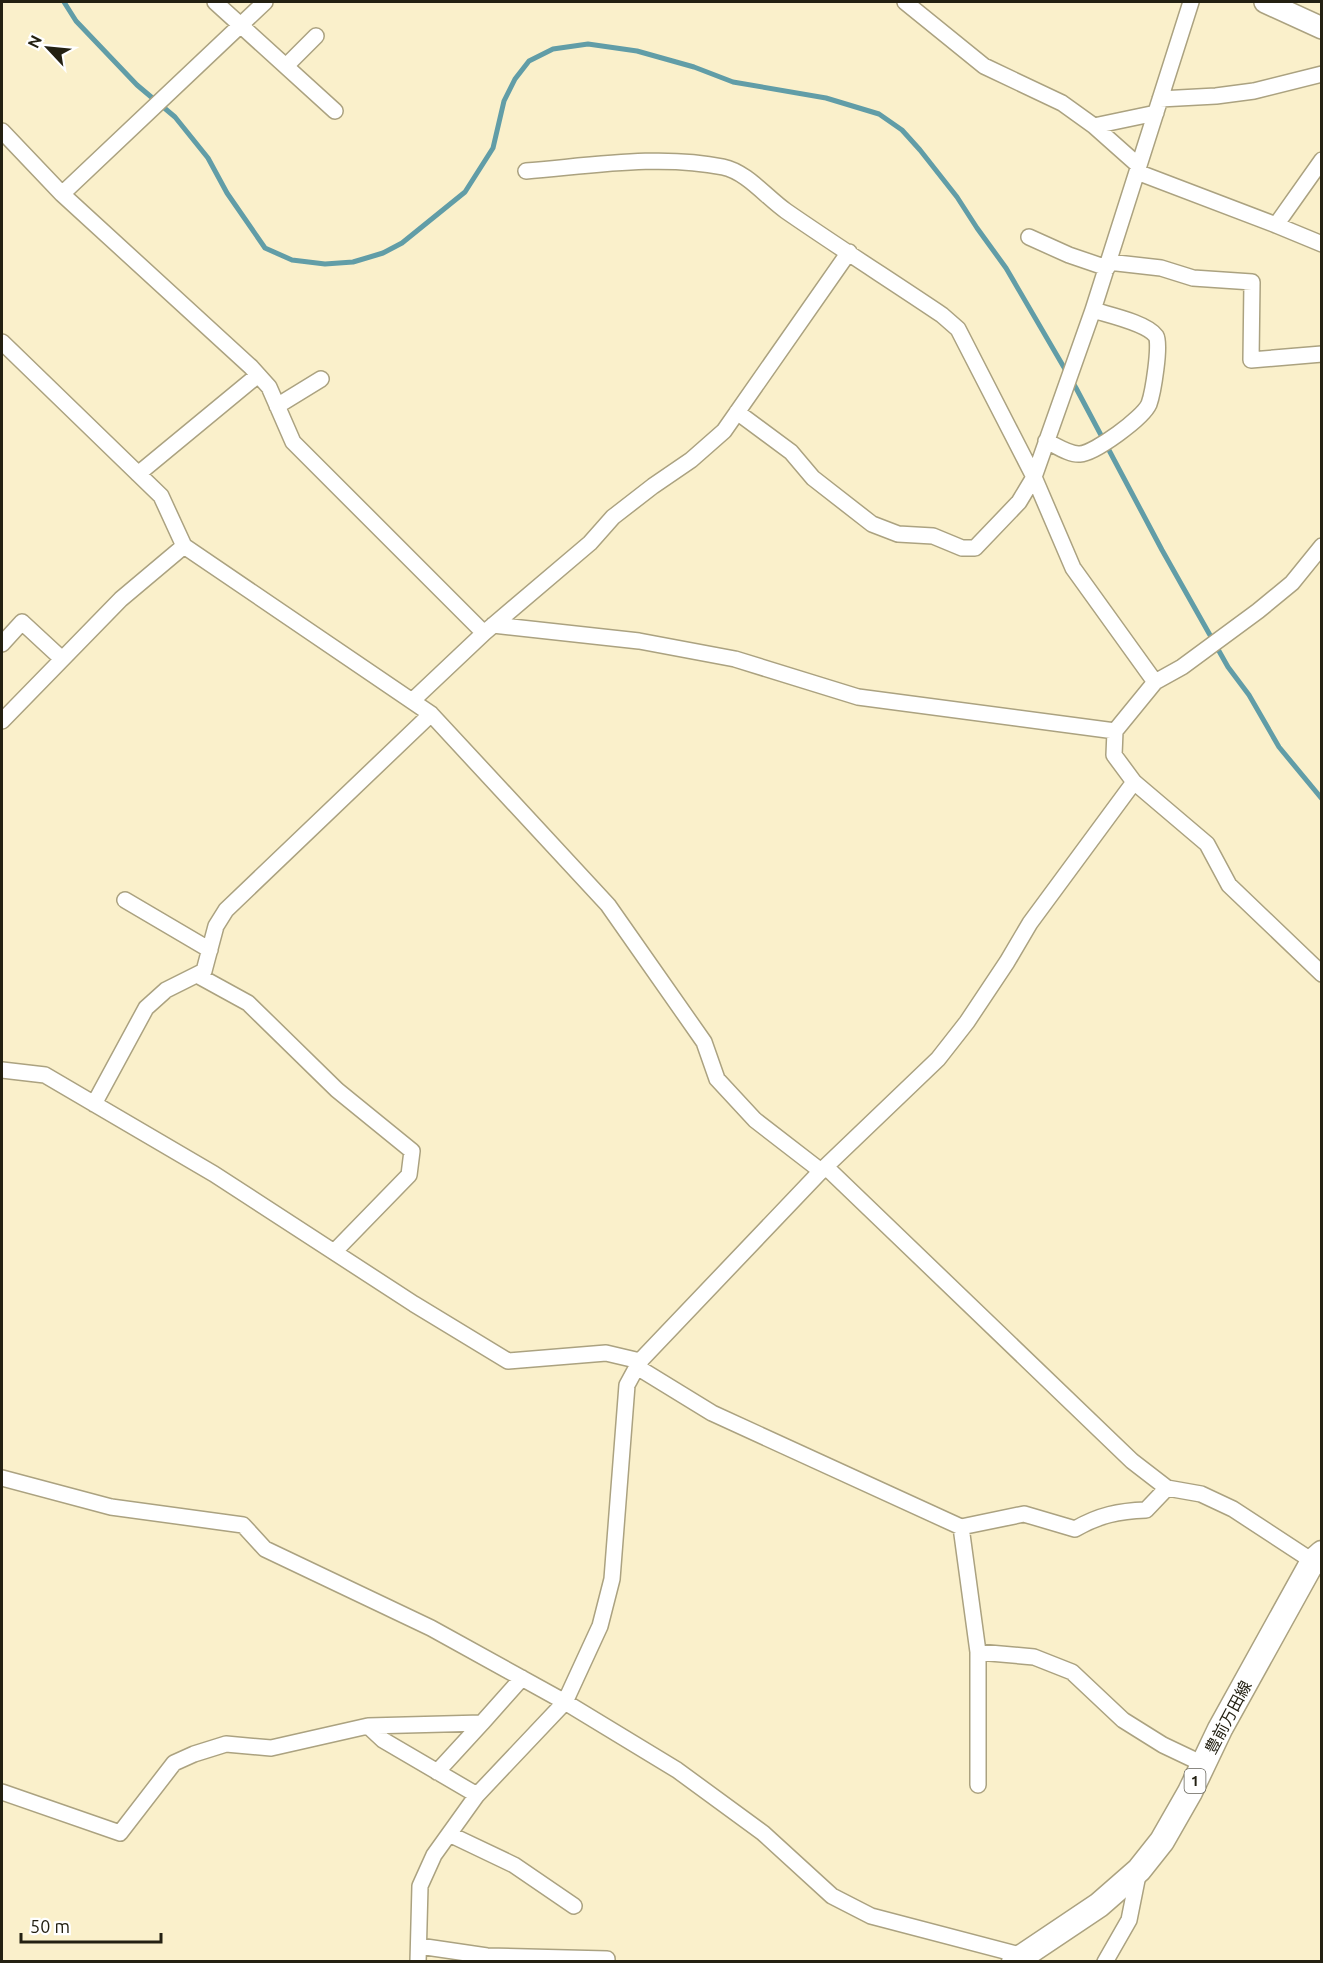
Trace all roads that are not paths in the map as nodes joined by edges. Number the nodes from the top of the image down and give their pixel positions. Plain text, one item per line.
1 (215, 2) edge
2 (265, 2) edge
3 (905, 2) edge
4 (1191, 2) edge
5 (1265, 2) edge
6 (241, 25) junction
7 (1322, 28) edge
8 (316, 36) dead end
9 (286, 66) junction
10 (1322, 74) edge
11 (1158, 106) junction
12 (334, 111) dead end
13 (1094, 126) junction
14 (2, 131) edge
15 (1322, 160) edge
16 (1138, 169) junction
17 (526, 171) dead end
18 (62, 194) junction
19 (1276, 225) junction
20 (1029, 237) dead end
21 (1322, 244) edge
22 (849, 252) junction
23 (1107, 265) junction
24 (1093, 310) junction
25 (2, 342) edge
26 (1322, 354) edge
27 (258, 375) junction
28 (321, 380) dead end
29 (277, 406) junction
30 (738, 412) junction
31 (1046, 441) junction
32 (138, 474) junction
33 (1034, 477) junction
34 (184, 546) junction
35 (1322, 546) edge
36 (488, 629) junction
37 (2, 644) edge
38 (62, 659) junction
39 (1155, 682) junction
40 (412, 701) junction
41 (431, 714) junction
42 (2, 722) edge
43 (1115, 731) junction
44 (1134, 782) junction
45 (125, 900) dead end
46 (210, 950) junction
47 (1322, 974) edge
48 (197, 975) junction
49 (2, 1071) edge
50 (94, 1104) junction
51 (824, 1169) junction
52 (334, 1252) junction
53 (638, 1364) junction
54 (2, 1478) edge
55 (1167, 1488) junction
56 (961, 1527) junction
57 (1319, 1560) edge
58 (978, 1652) junction
59 (522, 1678) junction
60 (565, 1702) junction
61 (482, 1723) junction
62 (368, 1726) junction
63 (1203, 1764) junction
64 (437, 1772) junction
65 (978, 1785) dead end
66 (2, 1792) edge
67 (477, 1795) junction
68 (449, 1834) junction
69 (1139, 1870) junction
70 (574, 1906) dead end
71 (419, 1954) edge
72 (607, 1959) dead end
73 (1019, 1959) edge
74 (1105, 1962) edge

1 - 6 street
2 - 6 street
3 - 13 street
4 - 11 street
5 - 7 main road
6 - 9 street
6 - 18 street
8 - 9 street
9 - 12 street
10 - 11 street
11 - 13 street
11 - 16 street
13 - 16 street
14 - 18 street
15 - 19 street
16 - 19 street
16 - 23 street
17 - 22 street
18 - 27 street
19 - 21 street
20 - 23 street
22 - 30 street
22 - 33 street
23 - 24 street
23 - 26 street
24 - 31 street
24 - 31 street
25 - 32 street
27 - 29 street
27 - 32 street
28 - 29 street
29 - 36 street
30 - 33 street
30 - 36 street
31 - 33 street
32 - 34 street
33 - 39 street
34 - 38 street
34 - 40 street
35 - 39 street
36 - 40 street
36 - 43 street
37 - 38 street
38 - 42 street
39 - 43 street
40 - 41 street
41 - 46 street
41 - 51 street
43 - 44 street
44 - 47 street
44 - 51 street
45 - 46 street
46 - 48 street
48 - 50 street
48 - 52 street
49 - 50 street
50 - 52 street
51 - 53 street
51 - 55 street
52 - 53 street
53 - 56 street
53 - 60 street
54 - 59 street
55 - 56 street
55 - 57 street
56 - 58 street
57 - 63 main road, 豊前万田線 / 1
58 - 63 street
58 - 65 street
59 - 60 street
59 - 61 street
60 - 67 street
60 - 73 street
61 - 62 street
61 - 64 street
62 - 64 street
62 - 66 street
63 - 69 main road, 豊前万田線 / 1
64 - 67 street
67 - 68 street
68 - 70 street
68 - 71 street
69 - 73 main road, 豊前万田線 / 1
69 - 74 street
71 - 72 street

